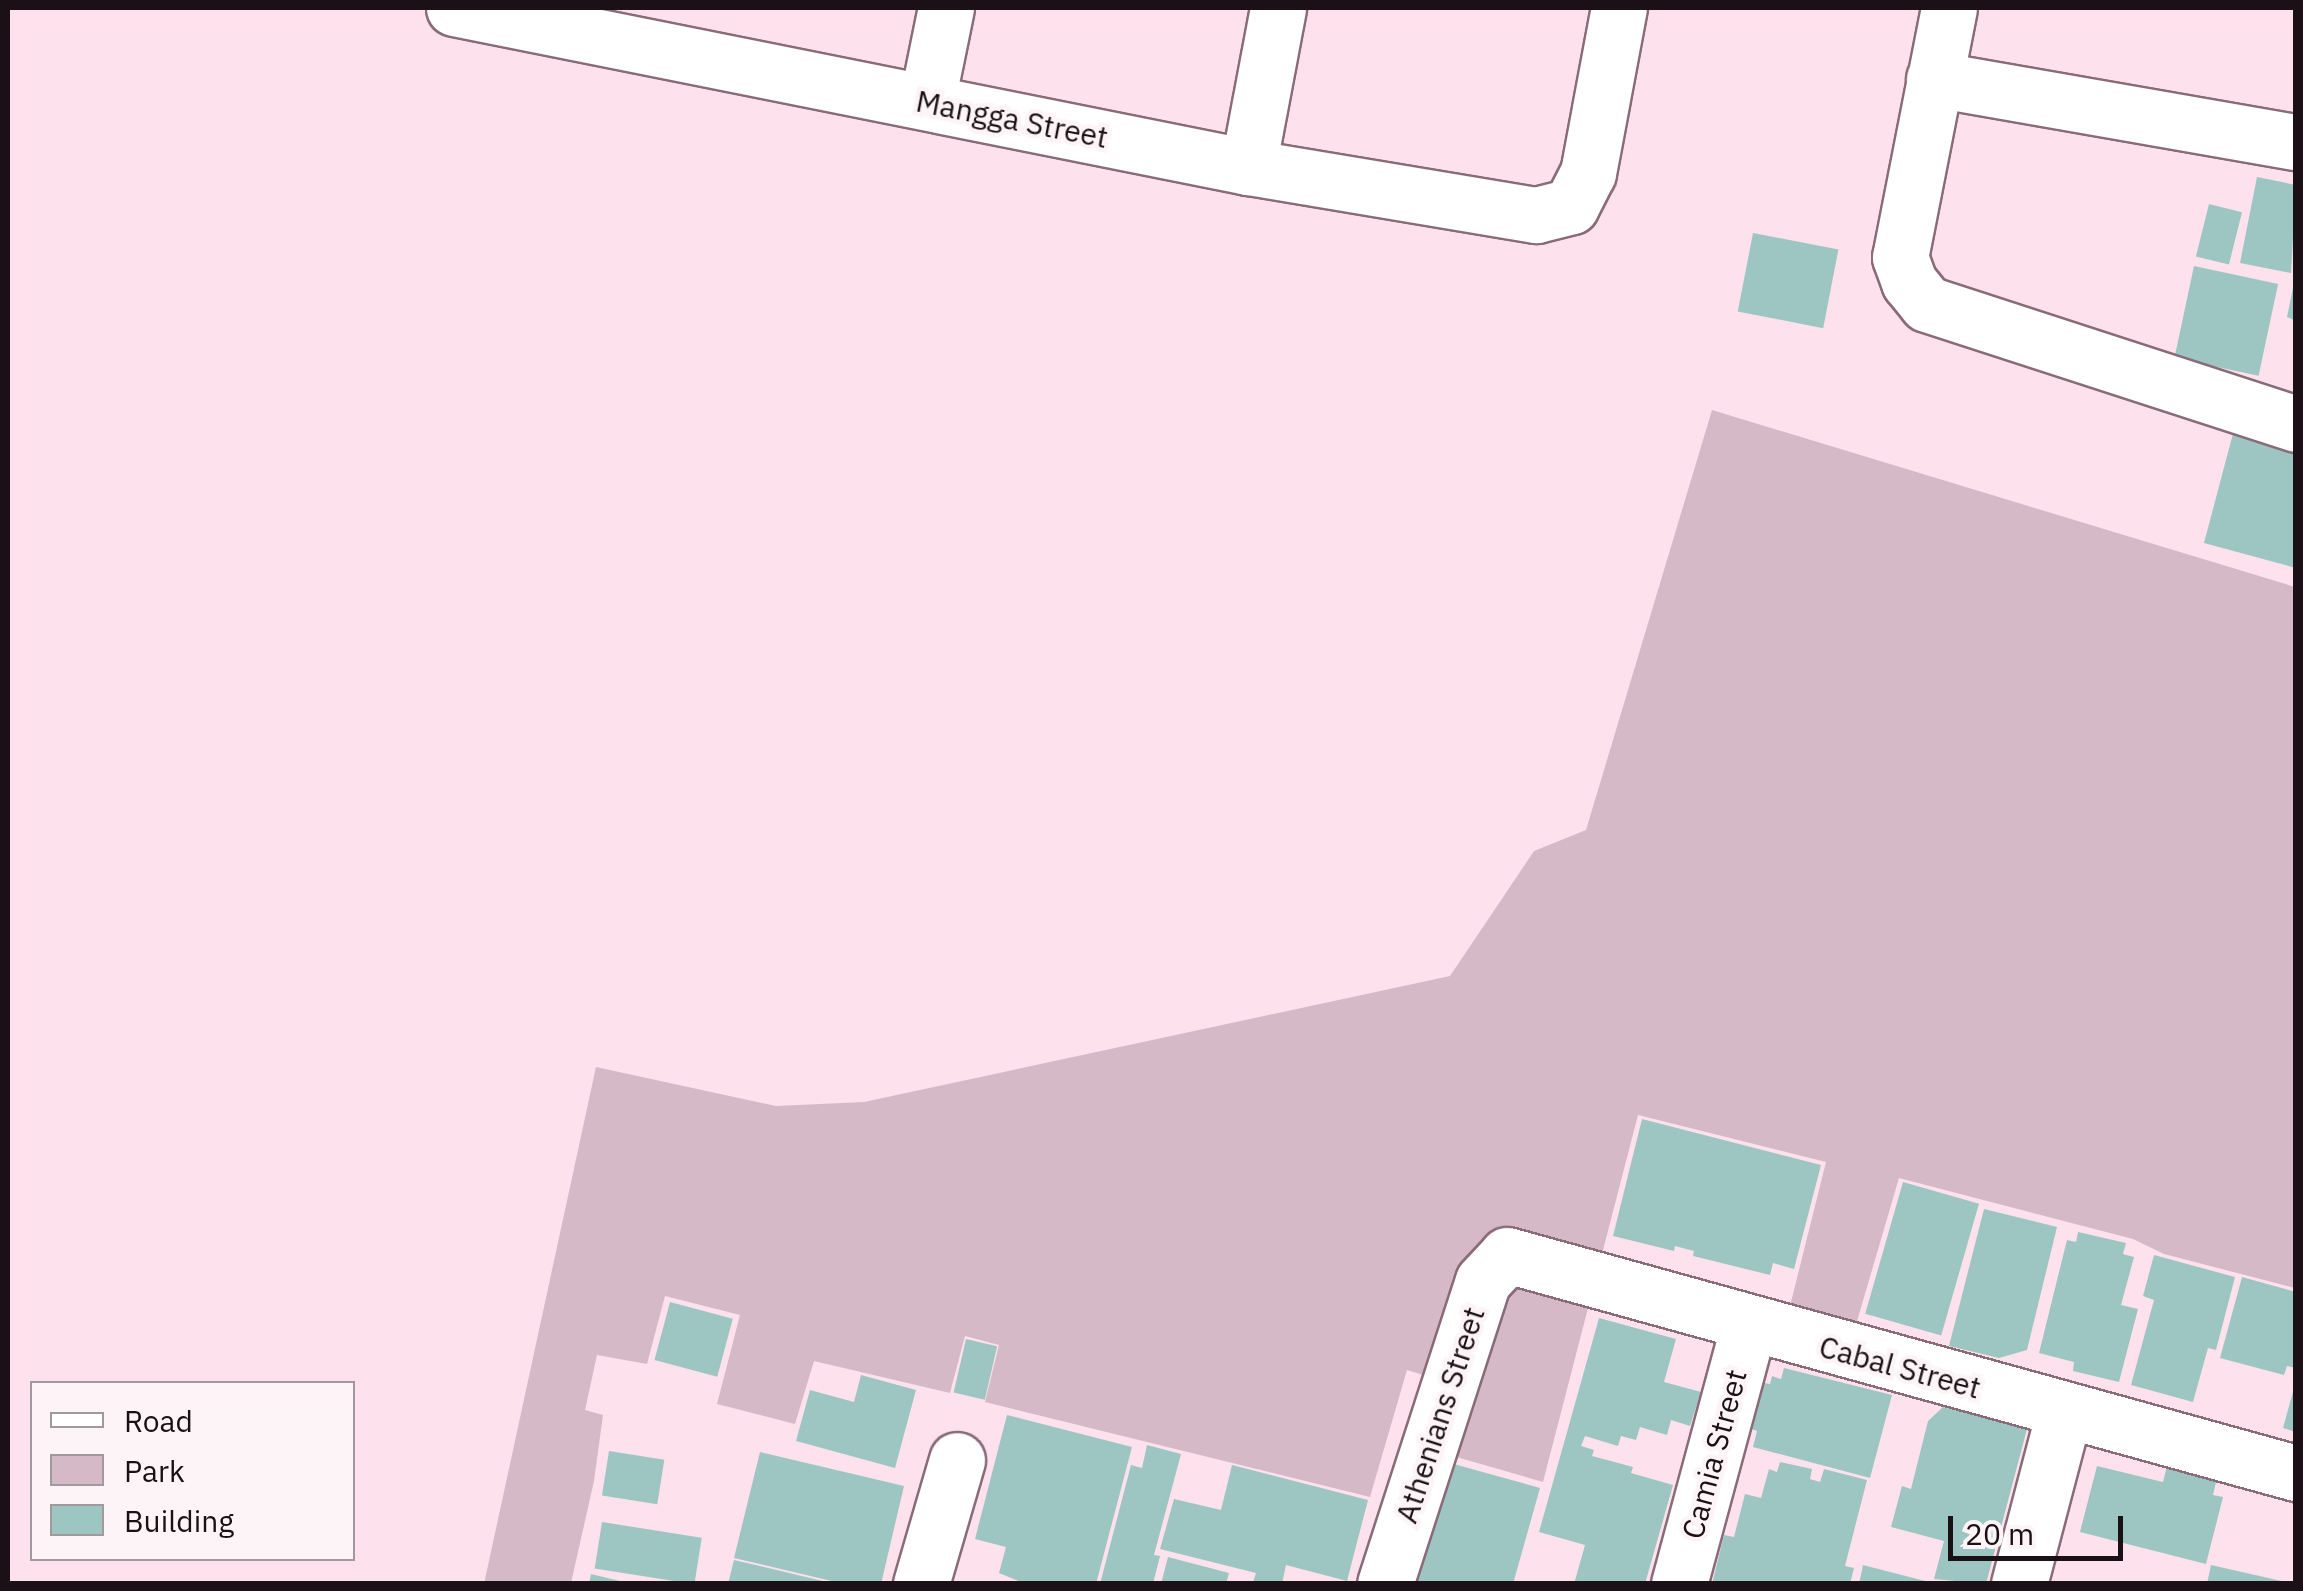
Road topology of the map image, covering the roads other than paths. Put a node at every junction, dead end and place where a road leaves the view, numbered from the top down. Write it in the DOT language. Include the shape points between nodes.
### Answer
graph roads {
  1 [pos="454,8"];
  2 [pos="946,8"];
  3 [pos="1278,8"];
  4 [pos="1619,8"];
  5 [pos="1950,8"];
  6 [pos="620,23"];
  7 [pos="1934,79"];
  8 [pos="928,102"];
  9 [pos="2296,142"];
  10 [pos="1248,167"];
  11 [pos="2296,424"];
  12 [pos="1507,1256"];
  13 [pos="1748,1326"];
  14 [pos="2064,1412"];
  15 [pos="957,1460"];
  16 [pos="2296,1473"];
  17 [pos="921,1584"];
  18 [pos="1386,1584"];
  19 [pos="1679,1584"];
  20 [pos="2019,1584"];
  1 -- 6 [label="street, Mangga Street"];
  2 -- 8 [label="street"];
  3 -- 10 [label="street"];
  4 -- 10 [label="street, Mangga Street" via="1588,172 1571,206 1536,215"];
  5 -- 7 [label="street"];
  6 -- 8 [label="street, Mangga Street"];
  7 -- 9 [label="street"];
  7 -- 11 [label="street" via="1900,257 1927,304"];
  8 -- 10 [label="street, Mangga Street"];
  12 -- 13 [label="street, Cabal Street"];
  12 -- 18 [label="street, Athenians Street" via="1483,1280"];
  13 -- 14 [label="street, Cabal Street"];
  13 -- 19 [label="street, Camia Street"];
  14 -- 16 [label="street, Cabal Street"];
  14 -- 20 [label="street"];
  15 -- 17 [label="street"];
}
